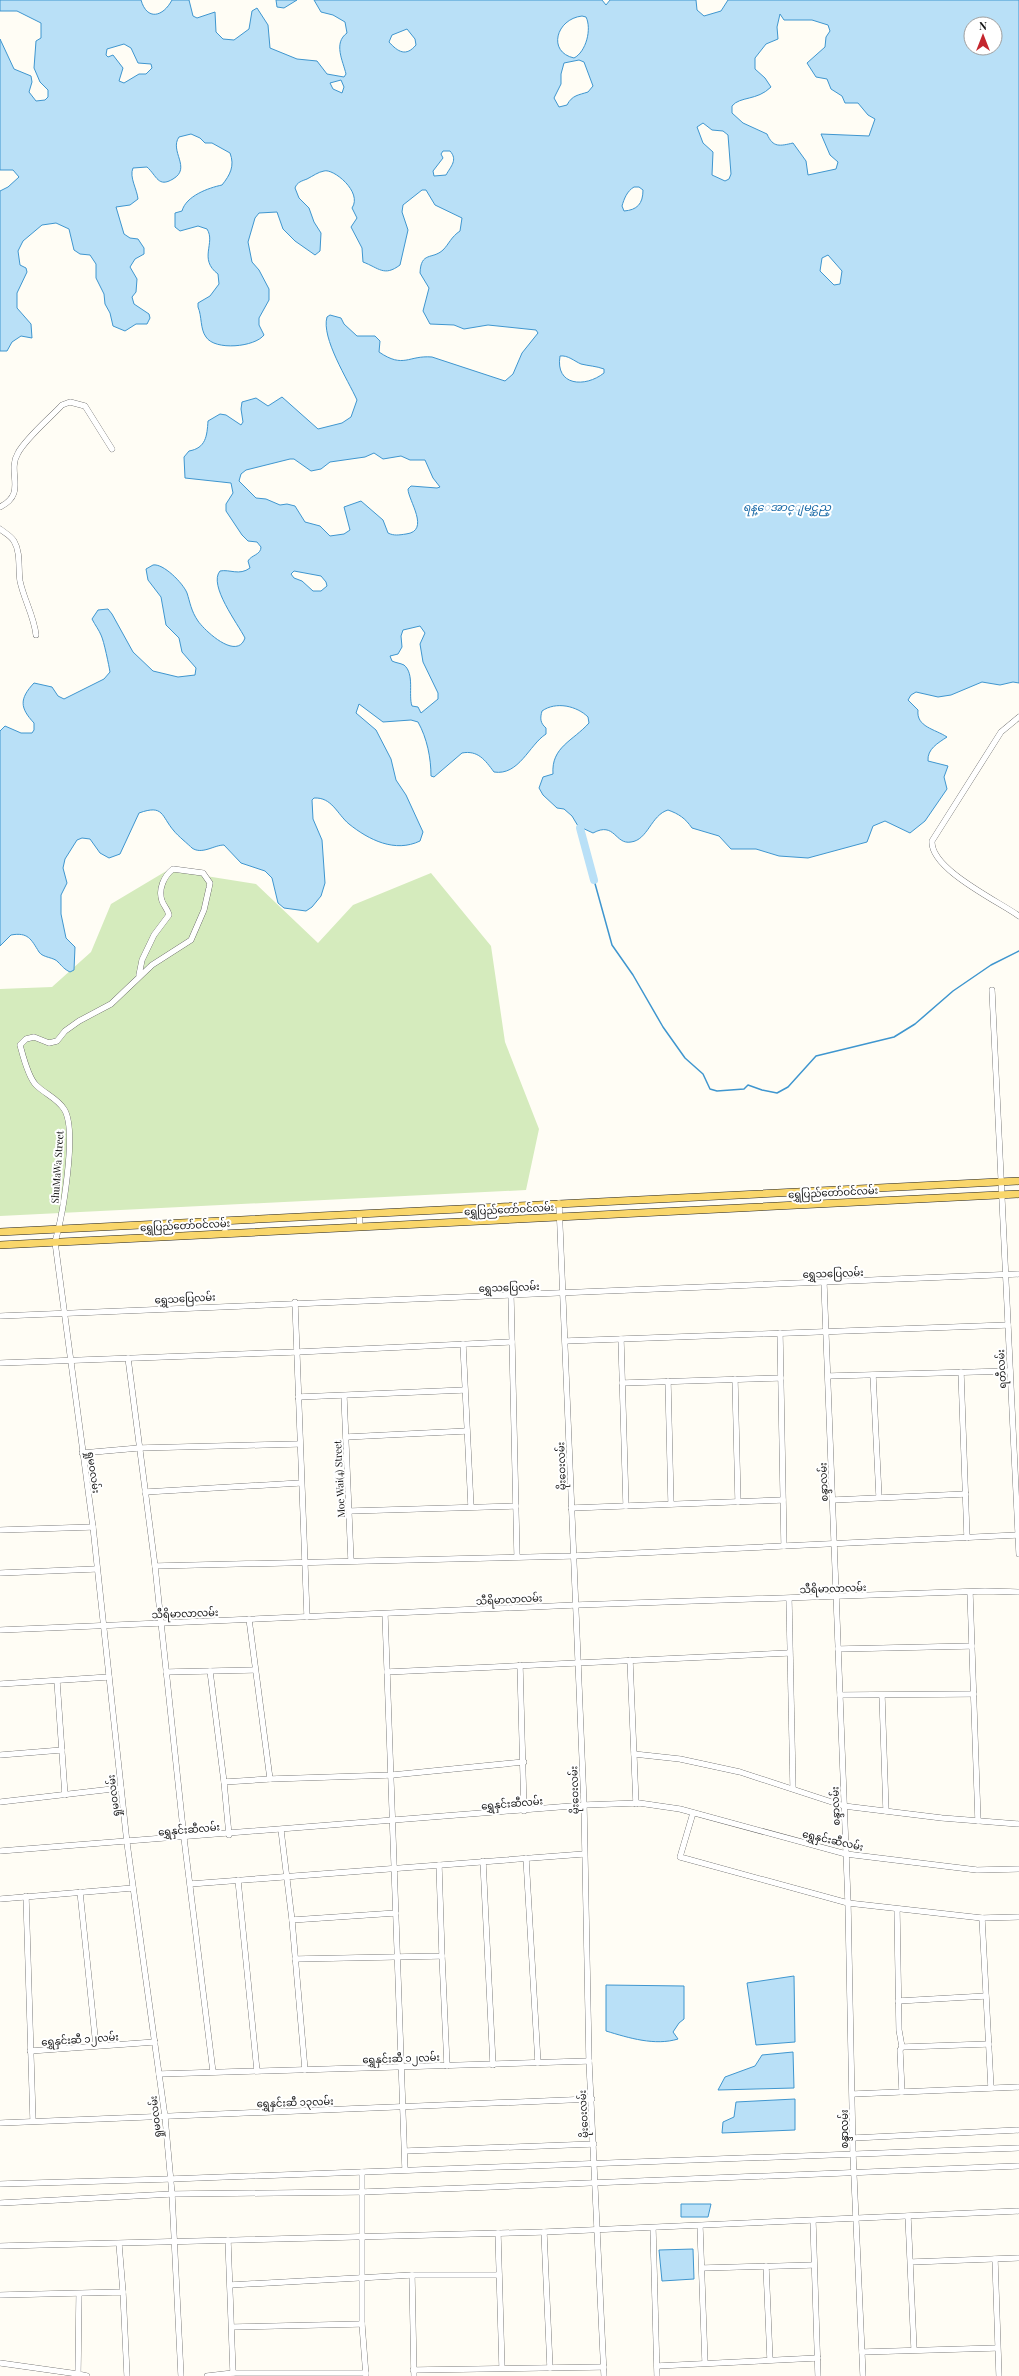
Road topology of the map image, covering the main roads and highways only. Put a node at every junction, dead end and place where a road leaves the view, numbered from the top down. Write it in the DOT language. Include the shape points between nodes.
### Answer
graph roads {
  1 [pos="1019,1181"];
  2 [pos="1019,1194"];
  3 [pos="0,1232"];
  4 [pos="0,1245"];
  1 -- 3 [label="main road, ရွှေပြည်တော်ဝင်လမ်း"];
  2 -- 4 [label="main road, ရွှေပြည်တော်ဝင်လမ်း"];
}
